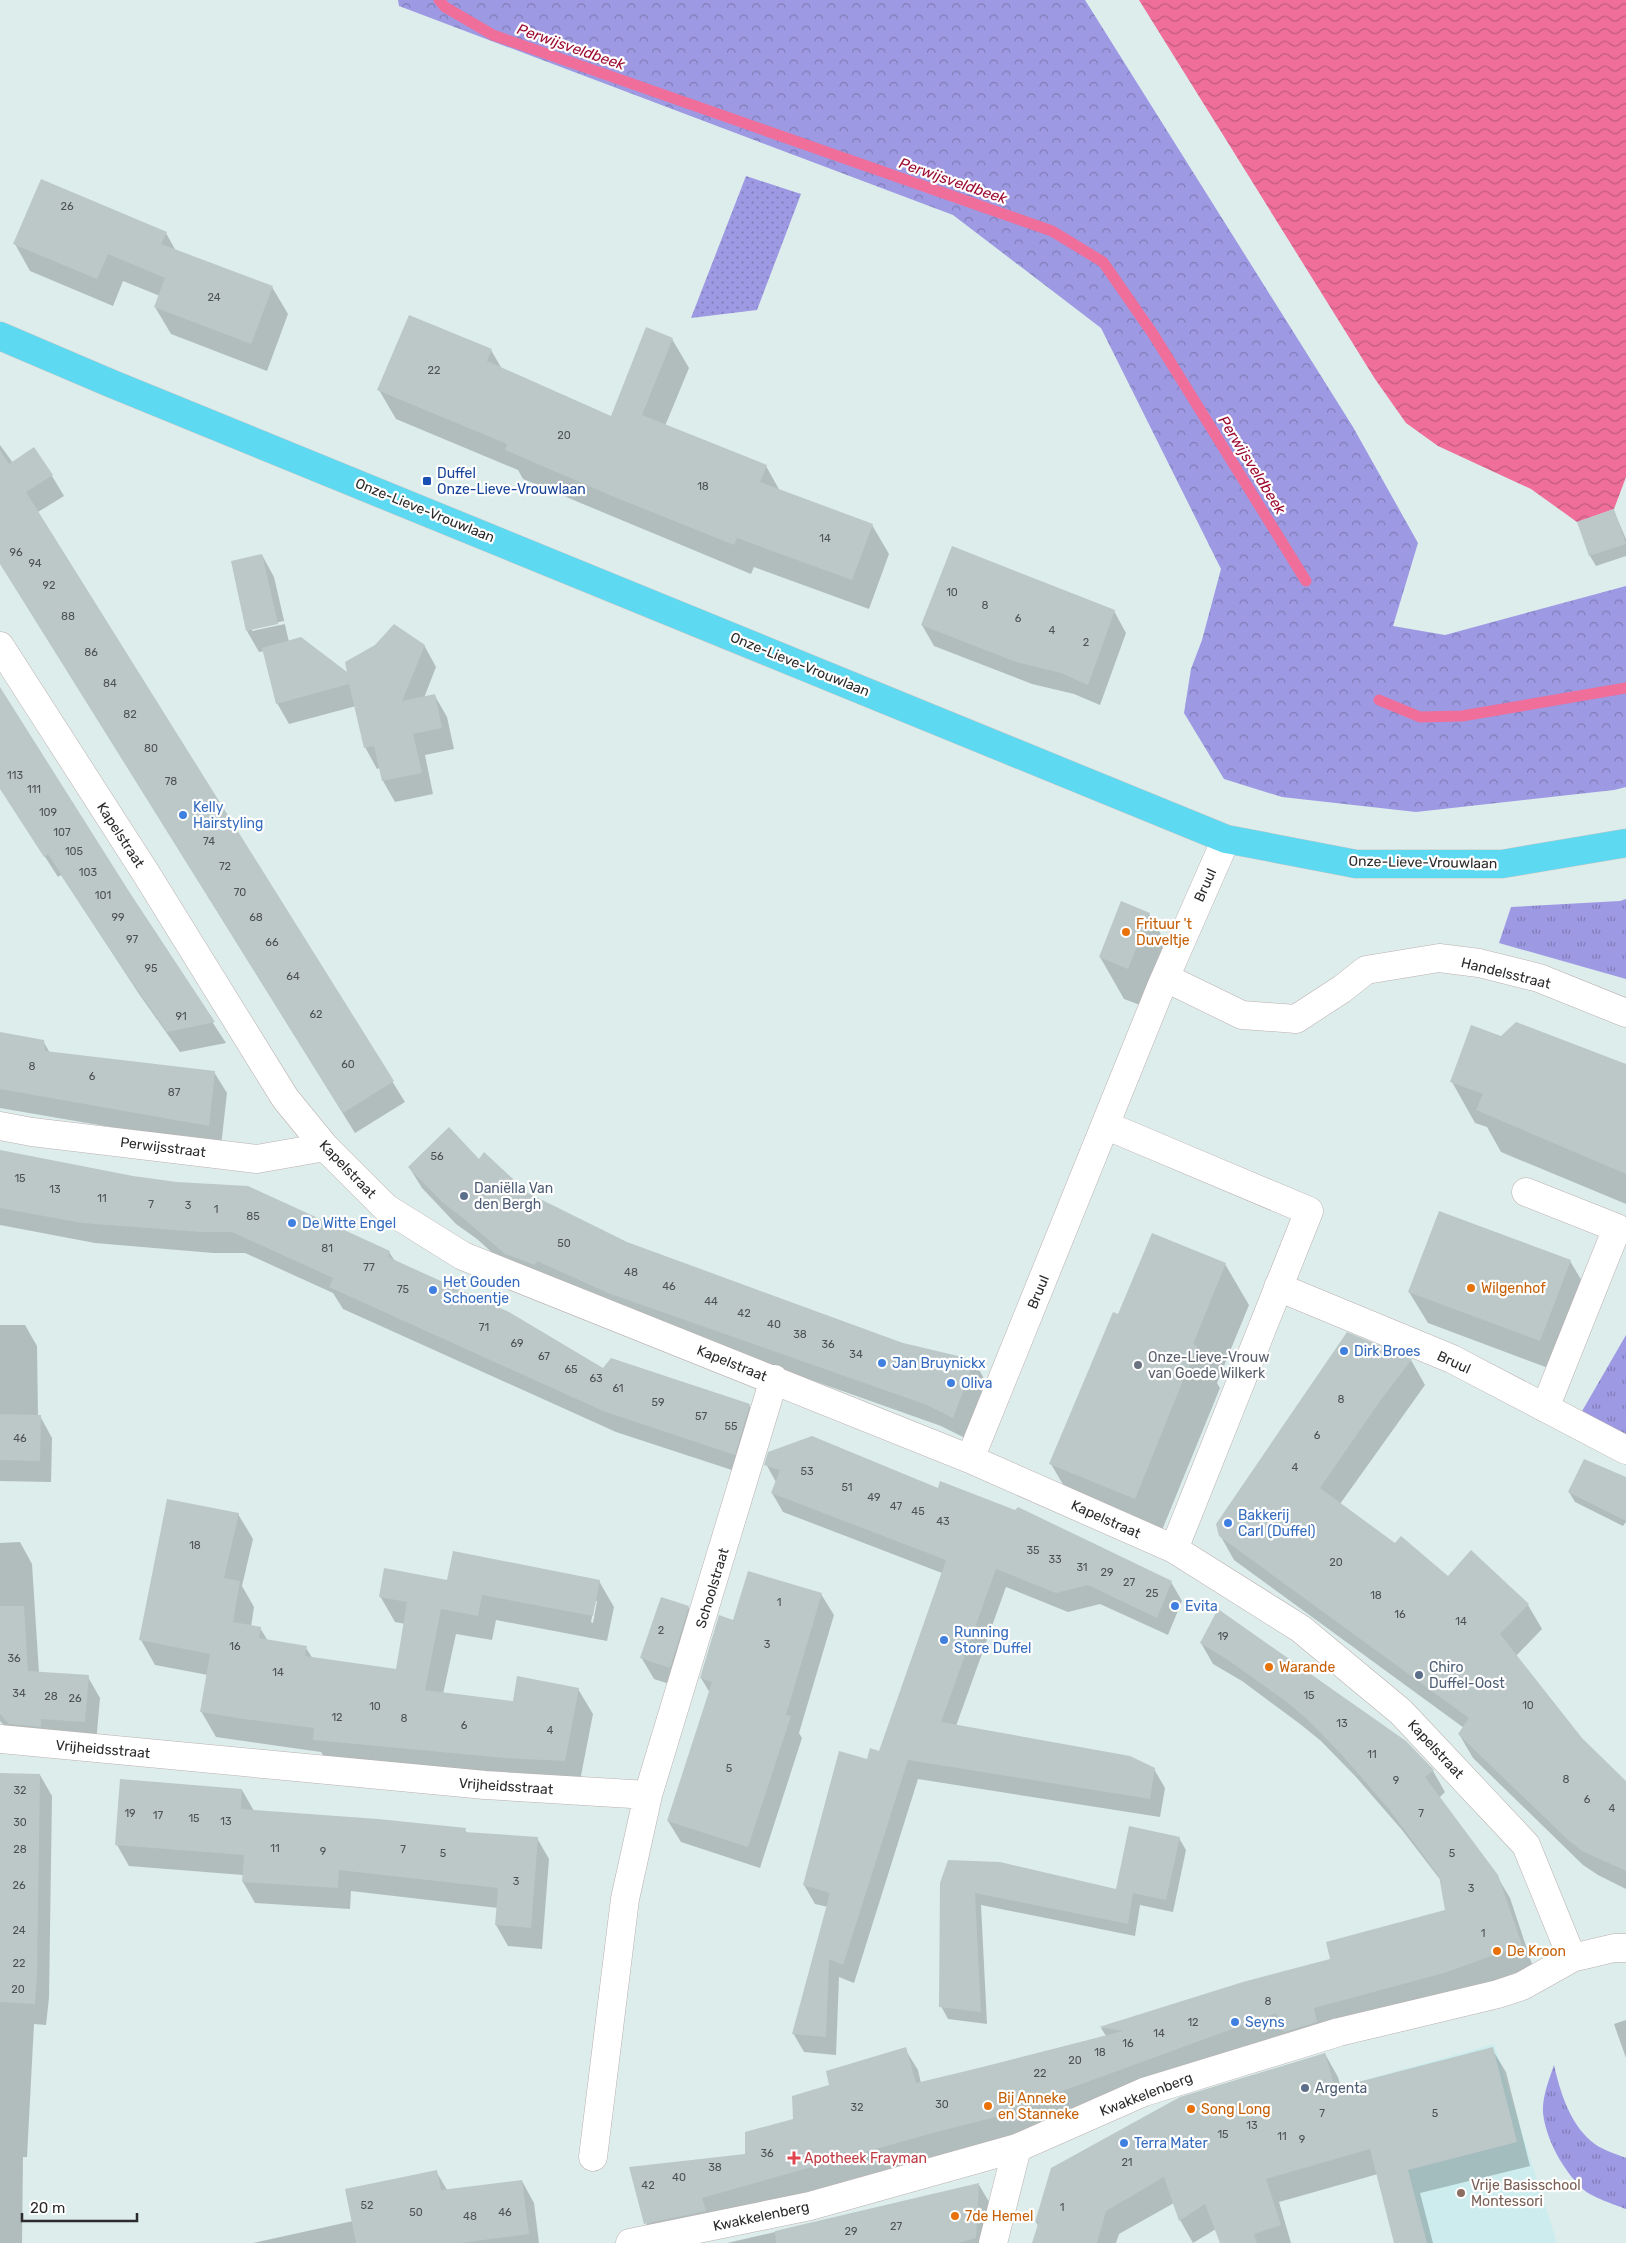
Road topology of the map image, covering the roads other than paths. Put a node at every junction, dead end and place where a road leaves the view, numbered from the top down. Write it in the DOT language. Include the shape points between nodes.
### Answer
graph roads {
  1 [pos="0,336"];
  2 [pos="0,646"];
  3 [pos="1226,839"];
  4 [pos="1626,843"];
  5 [pos="1166,978"];
  6 [pos="1626,1013"];
  7 [pos="1105,1125"];
  8 [pos="0,1126"];
  9 [pos="325,1148"];
  10 [pos="1526,1192"];
  11 [pos="1278,1287"];
  12 [pos="774,1380"];
  13 [pos="1544,1408"];
  14 [pos="1626,1450"];
  15 [pos="970,1458"];
  16 [pos="1174,1549"];
  17 [pos="0,1739"];
  18 [pos="648,1795"];
  19 [pos="1626,1948"];
  20 [pos="1572,1958"];
  21 [pos="1017,2148"];
  22 [pos="593,2157"];
  23 [pos="630,2243"];
  24 [pos="993,2243"];
  1 -- 3 [label="main road, Onze-Lieve-Vrouwlaan"];
  2 -- 9 [label="street, Kapelstraat" via="285,1098"];
  3 -- 4 [label="main road, Onze-Lieve-Vrouwlaan" via="1366,864 1502,864"];
  3 -- 5 [label="street, Bruul"];
  5 -- 6 [label="street, Handelsstraat" via="1242,1015 1296,1019 1366,970 1439,958 1479,963 1539,978"];
  5 -- 7 [label="street, Bruul"];
  7 -- 11 [label="street" via="1309,1211"];
  7 -- 15 [label="street, Bruul"];
  8 -- 9 [label="street, Perwijsstraat" via="257,1159"];
  9 -- 12 [label="street, Kapelstraat" via="386,1208 463,1256"];
  10 -- 13 [label="street" via="1617,1228"];
  11 -- 13 [label="street, Bruul" via="1452,1359"];
  11 -- 16 [label="street"];
  12 -- 15 [label="street, Kapelstraat"];
  12 -- 18 [label="street, Schoolstraat"];
  13 -- 14 [label="street, Bruul"];
  15 -- 16 [label="street, Kapelstraat"];
  16 -- 20 [label="street, Kapelstraat" via="1301,1629 1401,1712 1526,1845"];
  17 -- 18 [label="street, Vrijheidsstraat" via="485,1785"];
  18 -- 22 [label="street" via="625,1899"];
  19 -- 20 [label="street"];
  20 -- 21 [label="street, Kwakkelenberg" via="1522,1986 1498,1994 1338,2032 1144,2092"];
  21 -- 23 [label="street, Kwakkelenberg" via="810,2206"];
  21 -- 24 [label="street"];
}
